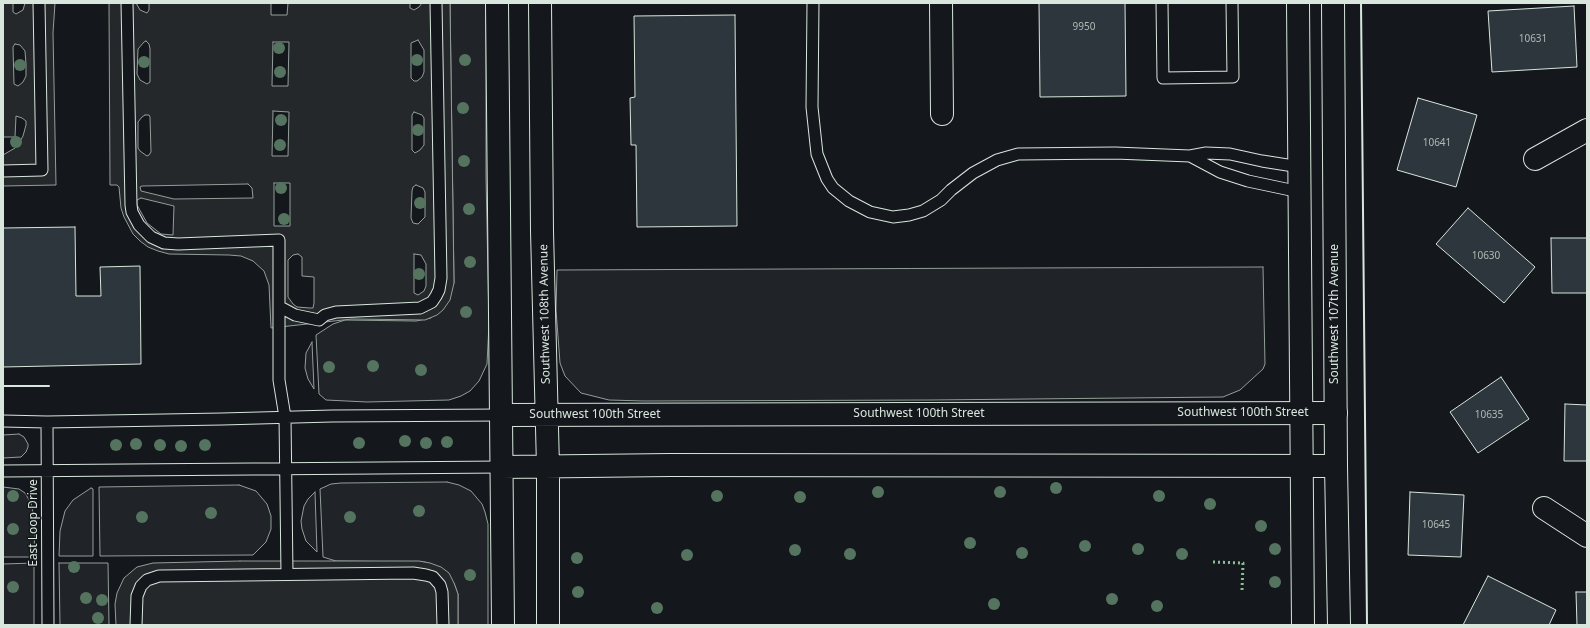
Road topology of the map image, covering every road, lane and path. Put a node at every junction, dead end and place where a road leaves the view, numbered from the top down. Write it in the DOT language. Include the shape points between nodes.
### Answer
graph roads {
  1 [pos="39,3"];
  2 [pos="127,3"];
  3 [pos="436,3"];
  4 [pos="497,3"];
  5 [pos="540,3"];
  6 [pos="813,3"];
  7 [pos="941,3"];
  8 [pos="1162,3"];
  9 [pos="1232,3"];
  10 [pos="1298,3"];
  11 [pos="1333,3"];
  12 [pos="942,114"];
  13 [pos="1587,130"];
  14 [pos="1190,156"];
  15 [pos="1535,159"];
  16 [pos="1300,167"];
  17 [pos="3,170"];
  18 [pos="1300,192"];
  19 [pos="280,307"];
  20 [pos="1302,413"];
  21 [pos="1336,413"];
  22 [pos="502,415"];
  23 [pos="547,416"];
  24 [pos="285,417"];
  25 [pos="3,421"];
  26 [pos="48,422"];
  27 [pos="1303,466"];
  28 [pos="1336,466"];
  29 [pos="502,467"];
  30 [pos="286,468"];
  31 [pos="548,468"];
  32 [pos="47,470"];
  33 [pos="3,471"];
  34 [pos="1544,508"];
  35 [pos="1587,536"];
  36 [pos="286,574"];
  37 [pos="48,625"];
  38 [pos="136,625"];
  39 [pos="443,625"];
  40 [pos="503,625"];
  41 [pos="548,625"];
  42 [pos="1303,625"];
  43 [pos="1339,625"];
  1 -- 17 [label="lane" via="42,170"];
  2 -- 19 [label="lane" via="131,195 135,218 144,232 164,243 279,240"];
  3 -- 19 [label="lane" via="440,278 436,296 432,302 420,308 336,312 319,320 295,315"];
  4 -- 22 [label="street"];
  5 -- 23 [label="street, Southwest 108th Avenue"];
  6 -- 14 [label="lane" via="812,107 817,154 833,188 853,204 870,212 893,217 924,211 973,173 997,160 1018,154 1115,153"];
  7 -- 12 [label="street"];
  8 -- 9 [label="lane" via="1163,78 1233,77"];
  10 -- 16 [label="street"];
  11 -- 21 [label="street, Southwest 107th Avenue"];
  13 -- 15 [label="street"];
  14 -- 16 [label="lane" via="1230,154"];
  14 -- 18 [label="lane" via="1220,172"];
  16 -- 18 [label="street"];
  18 -- 20 [label="street"];
  19 -- 24 [label="lane" via="279,380"];
  20 -- 21 [label="street, Southwest 100th Street"];
  20 -- 23 [label="street, Southwest 100th Street"];
  20 -- 27 [label="street"];
  21 -- 28 [label="street, Southwest 107th Avenue"];
  22 -- 23 [label="street, Southwest 100th Street"];
  22 -- 24 [label="lane"];
  22 -- 29 [label="street"];
  23 -- 31 [label="street, Southwest 108th Avenue"];
  24 -- 26 [label="lane"];
  24 -- 30 [label="lane"];
  25 -- 26 [label="lane"];
  26 -- 32 [label="lane, East Loop Drive"];
  27 -- 28 [label="street"];
  27 -- 31 [label="street" via="670,465"];
  27 -- 42 [label="street"];
  28 -- 43 [label="street, Southwest 107th Avenue"];
  29 -- 30 [label="lane"];
  29 -- 31 [label="street"];
  29 -- 40 [label="street"];
  30 -- 32 [label="lane"];
  30 -- 36 [label="lane"];
  31 -- 41 [label="street, Southwest 108th Avenue"];
  32 -- 33 [label="lane"];
  32 -- 37 [label="lane, East Loop Drive"];
  34 -- 35 [label="street"];
  36 -- 38 [label="lane" via="149,578 142,584 137,596"];
  36 -- 39 [label="lane" via="426,575 437,581 442,588"];
}
